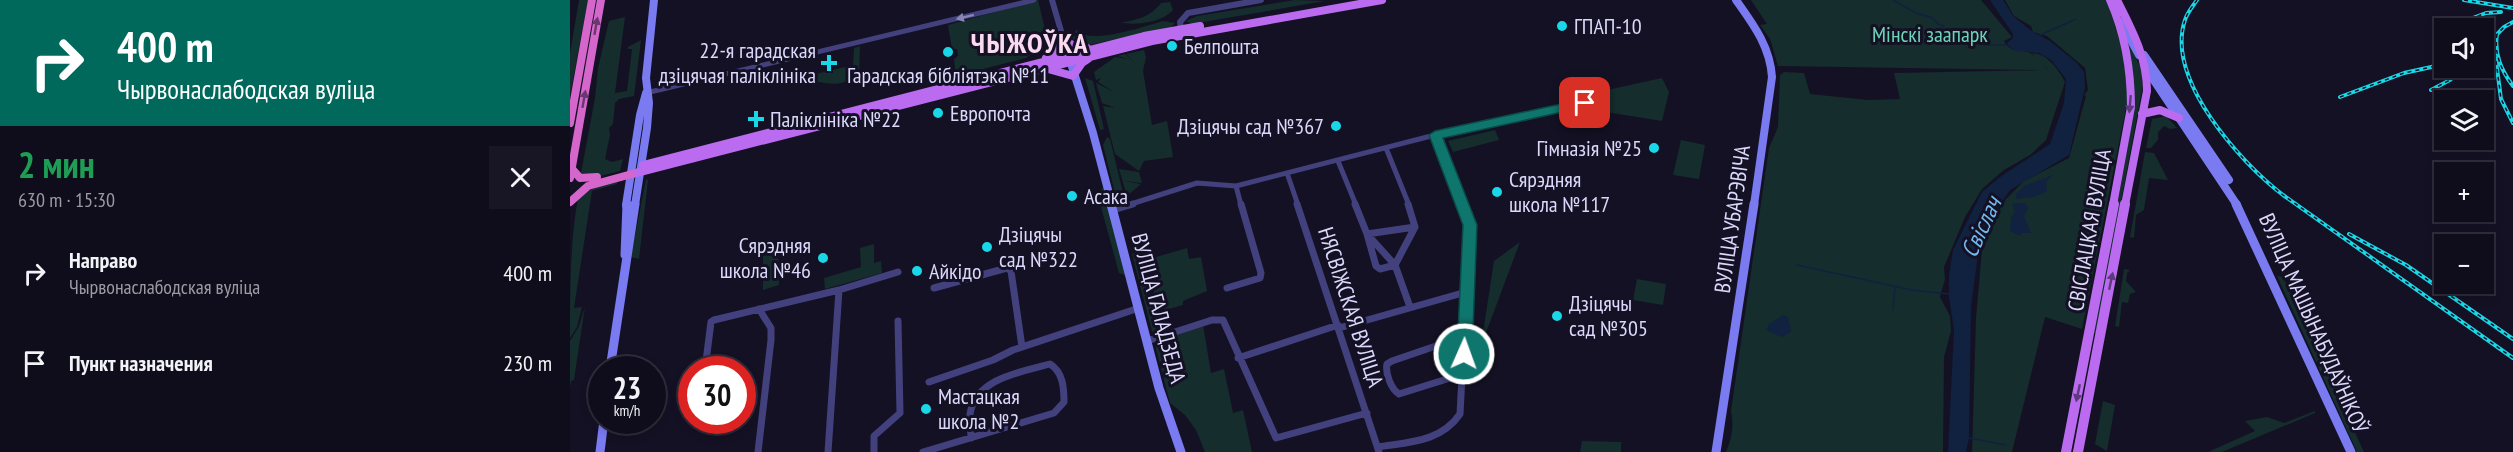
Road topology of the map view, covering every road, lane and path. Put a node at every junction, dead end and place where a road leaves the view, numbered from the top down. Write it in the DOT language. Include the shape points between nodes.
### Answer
graph roads {
  1 [pos="654,0"];
  2 [pos="1034,0"];
  3 [pos="1052,0"];
  4 [pos="1261,0"];
  5 [pos="1346,0"];
  6 [pos="1382,0"];
  7 [pos="1736,0"];
  8 [pos="2110,0"];
  9 [pos="2117,0"];
  10 [pos="599,1"];
  11 [pos="2116,14"];
  12 [pos="1181,32"];
  13 [pos="1064,39"];
  14 [pos="1095,51"];
  15 [pos="2144,55"];
  16 [pos="1069,58"];
  17 [pos="1040,65"];
  18 [pos="2148,73"];
  19 [pos="1073,76"];
  20 [pos="646,93"];
  21 [pos="1589,102"];
  22 [pos="2142,114"];
  23 [pos="2179,118"];
  24 [pos="570,123"];
  25 [pos="1435,135"];
  26 [pos="1386,148"];
  27 [pos="1338,161"];
  28 [pos="636,170"];
  29 [pos="571,174"];
  30 [pos="1287,174"];
  31 [pos="1236,186"];
  32 [pos="570,202"];
  33 [pos="1113,210"];
  34 [pos="2241,211"];
  35 [pos="1415,227"];
  36 [pos="1367,234"];
  37 [pos="1395,265"];
  38 [pos="898,272"];
  39 [pos="934,288"];
  40 [pos="1227,288"];
  41 [pos="839,290"];
  42 [pos="1466,292"];
  43 [pos="1139,308"];
  44 [pos="1410,308"];
  45 [pos="759,309"];
  46 [pos="898,321"];
  47 [pos="1338,327"];
  48 [pos="1465,336"];
  49 [pos="1147,341"];
  50 [pos="1022,347"];
  51 [pos="612,356"];
  52 [pos="707,356"];
  53 [pos="1238,358"];
  54 [pos="1463,374"];
  55 [pos="929,382"];
  56 [pos="1367,413"];
  57 [pos="602,434"];
  58 [pos="971,438"];
  59 [pos="1378,450"];
  60 [pos="600,452"];
  61 [pos="758,452"];
  62 [pos="828,452"];
  63 [pos="874,452"];
  64 [pos="923,452"];
  65 [pos="1181,452"];
  66 [pos="1716,452"];
  67 [pos="2066,452"];
  68 [pos="2078,452"];
  69 [pos="2351,452"];
  1 -- 20 [label="main road"];
  2 -- 20 [label="street, one-way"];
  3 -- 13 [label="street, ВУЛІЦА ГАЛАДЗЕДА"];
  4 -- 12 [label="street" via="1188,13 1180,22"];
  5 -- 12 [label="main road"];
  6 -- 12 [label="main road"];
  7 -- 66 [label="main road, ВУЛІЦА УБАРЭВІЧА" via="1764,41 1772,77"];
  8 -- 11 [label="main road, ВУЛІЦА МАШЫНАБУДАЎНІКОЎ"];
  9 -- 15 [label="main road, ВУЛІЦА МАШЫНАБУДАЎНІКОЎ"];
  10 -- 24 [label="highway"];
  29 -- 10 [label="highway, one-way"];
  11 -- 18 [label="main road, ВУЛІЦА МАШЫНАБУДАЎНІКОЎ"];
  11 -- 67 [label="main road, СВІСЛАЦКАЯ ВУЛІЦА, one-way" via="2132,84 2131,107"];
  12 -- 14 [label="main road"];
  13 -- 14 [label="main road" via="1077,48"];
  13 -- 16 [label="street, ВУЛІЦА ГАЛАДЗЕДА"];
  13 -- 17 [label="main road"];
  14 -- 16 [label="main road"];
  14 -- 19 [label="main road"];
  15 -- 18 [label="main road, СВІСЛАЦКАЯ ВУЛІЦА"];
  15 -- 34 [label="main road, ВУЛІЦА МАШЫНАБУДАЎНІКОЎ" via="2222,169"];
  16 -- 17 [label="main road"];
  16 -- 19 [label="main road, ВУЛІЦА ГАЛАДЗЕДА"];
  17 -- 19 [label="main road"];
  17 -- 28 [label="main road"];
  18 -- 22 [label="main road, СВІСЛАЦКАЯ ВУЛІЦА"];
  18 -- 23 [label="main road, ВУЛІЦА МАШЫНАБУДАЎНІКОЎ"];
  19 -- 33 [label="main road, ВУЛІЦА ГАЛАДЗЕДА"];
  20 -- 28 [label="main road" via="649,106"];
  21 -- 25 [label="street"];
  22 -- 23 [label="main road" via="2160,110"];
  68 -- 22 [label="main road, СВІСЛАЦКАЯ ВУЛІЦА, one-way"];
  23 -- 34 [label="main road, ВУЛІЦА МАШЫНАБУДАЎНІКОЎ"];
  25 -- 26 [label="street"];
  25 -- 42 [label="street" via="1469,221"];
  26 -- 27 [label="street"];
  26 -- 35 [label="street"];
  27 -- 30 [label="street"];
  27 -- 36 [label="street"];
  28 -- 29 [label="highway" via="587,180"];
  28 -- 32 [label="highway" via="588,186"];
  28 -- 51 [label="main road" via="631,240"];
  30 -- 31 [label="street"];
  30 -- 47 [label="street, НЯСВІЖСКАЯ ВУЛІЦА"];
  31 -- 33 [label="street" via="1197,183"];
  31 -- 40 [label="street" via="1260,278"];
  33 -- 43 [label="main road, ВУЛІЦА ГАЛАДЗЕДА"];
  34 -- 69 [label="main road, ВУЛІЦА МАШЫНАБУДАЎНІКОЎ"];
  35 -- 36 [label="street"];
  35 -- 37 [label="street"];
  36 -- 37 [label="street"];
  36 -- 37 [label="street" via="1376,266 1384,269"];
  37 -- 44 [label="street"];
  38 -- 41 [label="street"];
  39 -- 50 [label="street" via="1007,268 1011,271"];
  41 -- 45 [label="street"];
  41 -- 62 [label="street"];
  42 -- 44 [label="street"];
  42 -- 48 [label="street"];
  43 -- 49 [label="main road, ВУЛІЦА ГАЛАДЗЕДА"];
  43 -- 50 [label="street"];
  44 -- 47 [label="street"];
  45 -- 52 [label="street" via="711,322"];
  45 -- 61 [label="street" via="771,328 771,340"];
  46 -- 63 [label="street" via="900,413 874,436"];
  47 -- 53 [label="street"];
  47 -- 56 [label="street, НЯСВІЖСКАЯ ВУЛІЦА"];
  48 -- 54 [label="street"];
  48 -- 54 [label="street" via="1392,361 1386,369 1394,391 1399,393"];
  49 -- 53 [label="street" via="1222,320"];
  49 -- 65 [label="main road, ВУЛІЦА ГАЛАДЗЕДА" via="1168,420"];
  50 -- 55 [label="street"];
  53 -- 56 [label="street" via="1276,438"];
  54 -- 59 [label="street" via="1456,423 1441,435"];
  56 -- 59 [label="street, НЯСВІЖСКАЯ ВУЛІЦА"];
  57 -- 60 [label="main road"];
  58 -- 58 [label="street" via="1060,409 1064,401 1055,365 1007,376 981,391 970,416"];
  58 -- 64 [label="street"];
}
